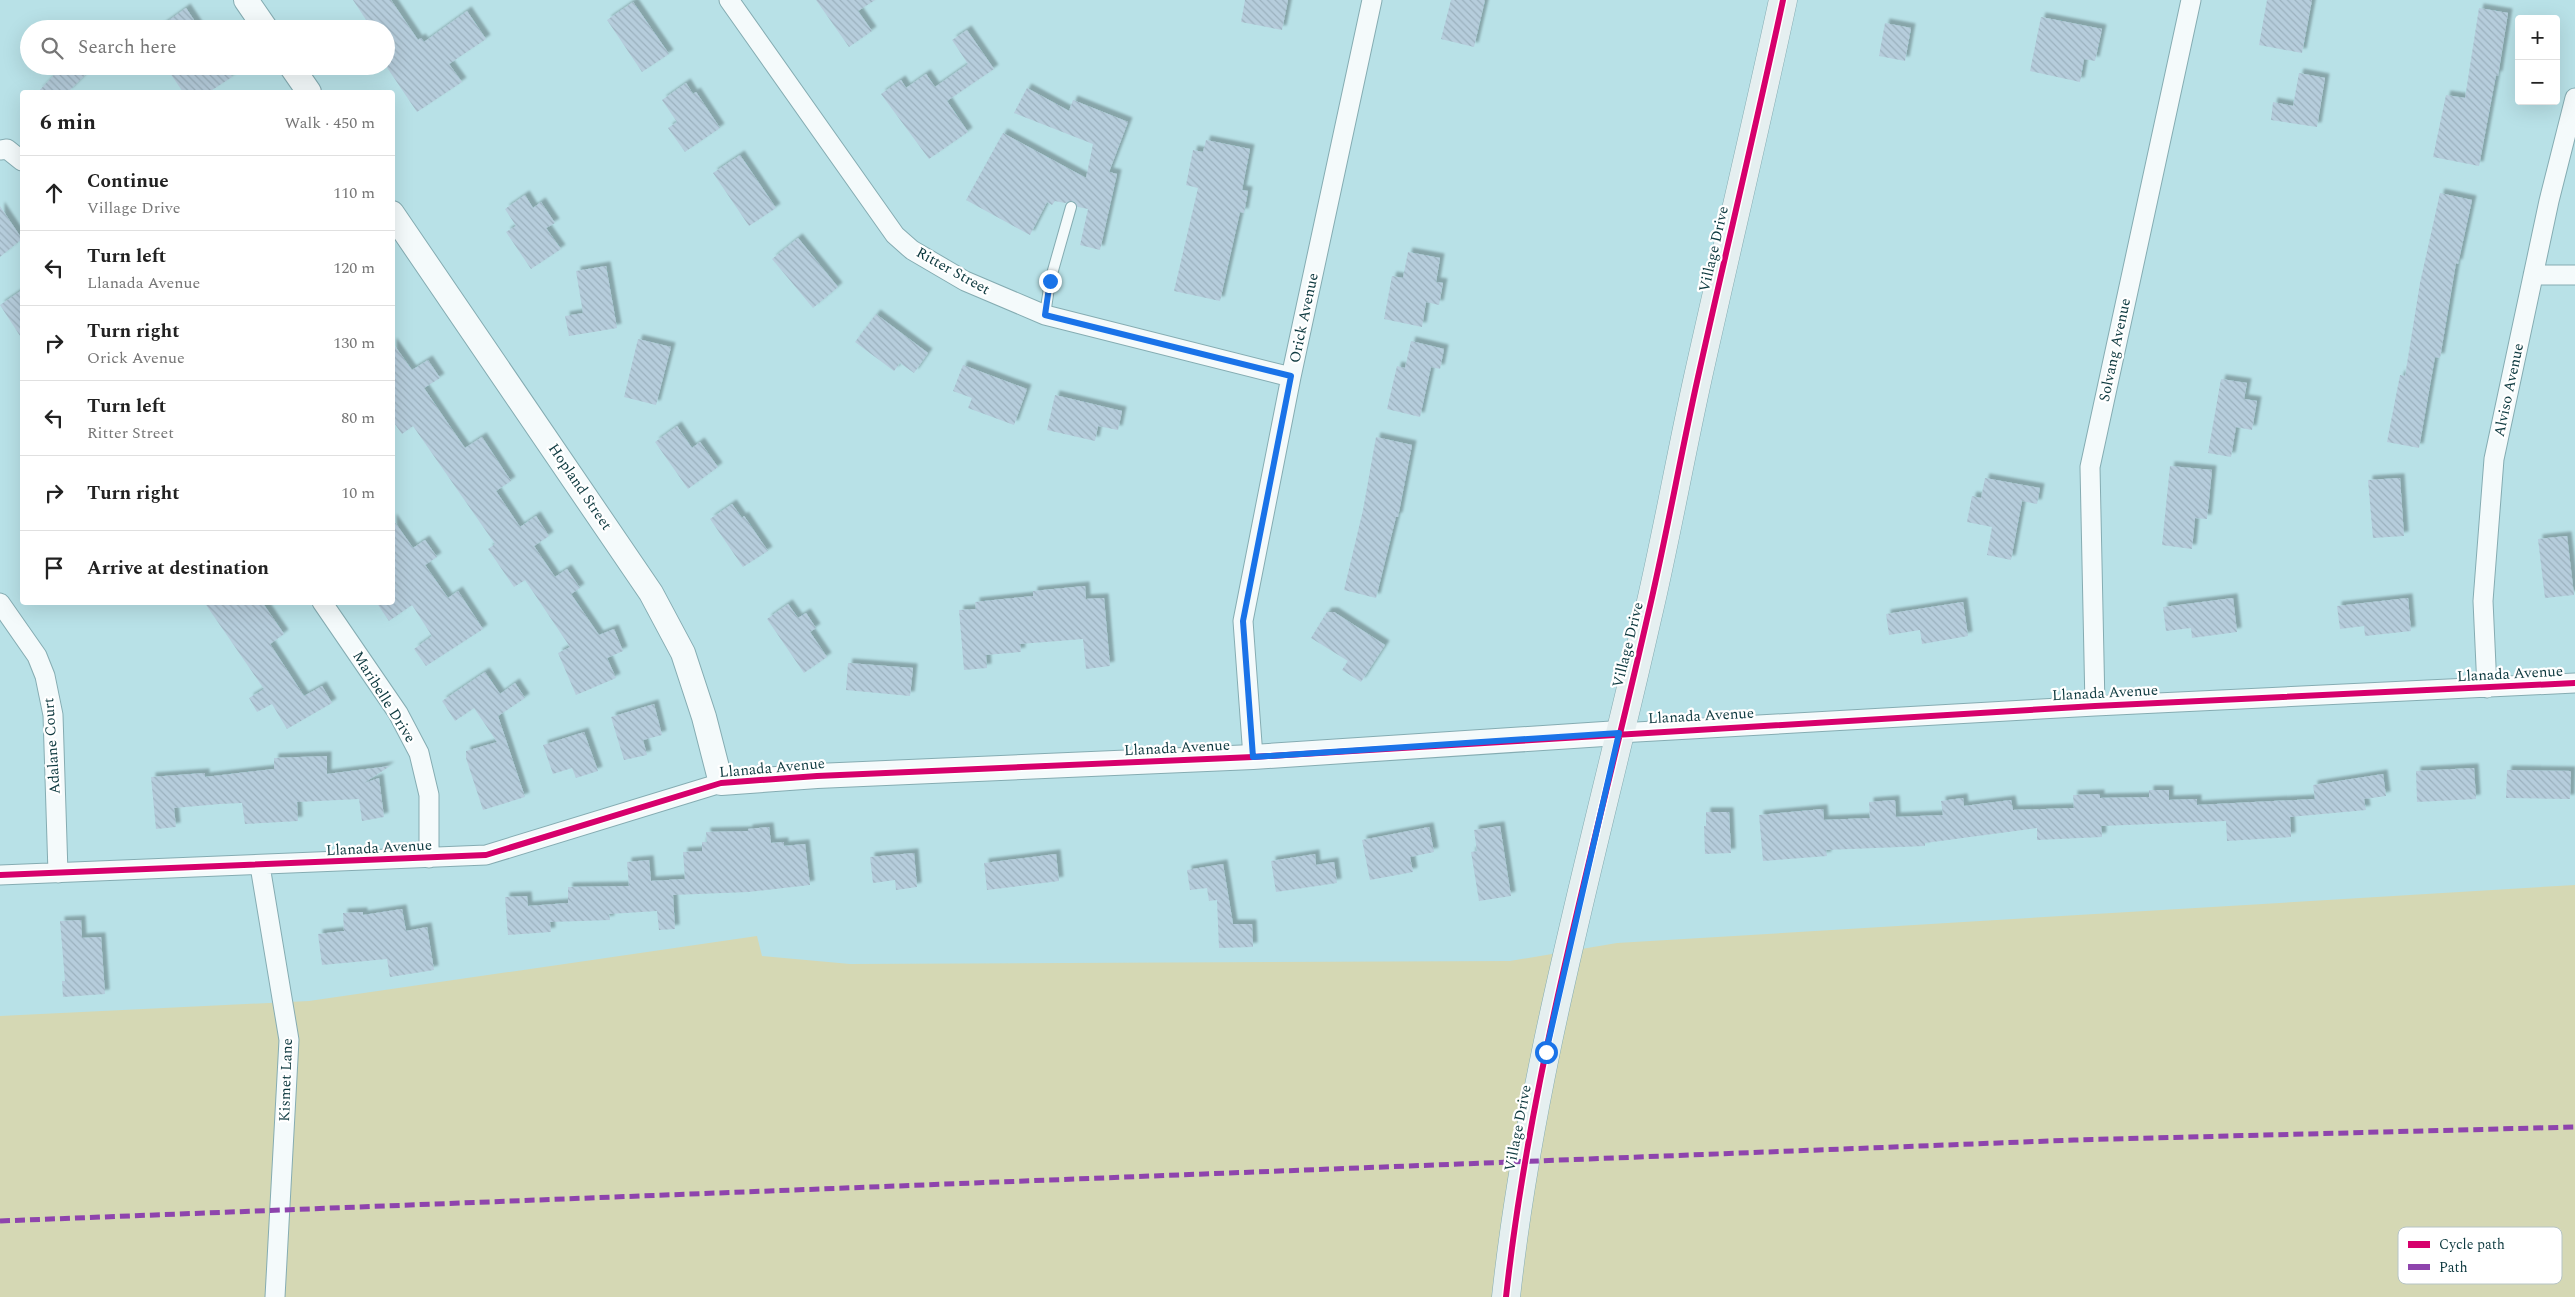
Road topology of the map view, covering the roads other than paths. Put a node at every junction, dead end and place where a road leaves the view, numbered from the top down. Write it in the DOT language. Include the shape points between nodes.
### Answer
graph roads {
  1 [pos="246,0"];
  2 [pos="729,0"];
  3 [pos="1372,0"];
  4 [pos="1783,0"];
  5 [pos="2191,0"];
  6 [pos="260,20"];
  7 [pos="298,75"];
  8 [pos="309,90"];
  9 [pos="2575,98"];
  10 [pos="4,150"];
  11 [pos="20,160"];
  12 [pos="1071,207"];
  13 [pos="395,217"];
  14 [pos="2533,275"];
  15 [pos="2575,275"];
  16 [pos="1045,315"];
  17 [pos="1291,376"];
  18 [pos="0,603"];
  19 [pos="324,605"];
  20 [pos="2575,683"];
  21 [pos="2487,688"];
  22 [pos="2095,706"];
  23 [pos="1619,733"];
  24 [pos="1253,757"];
  25 [pos="721,783"];
  26 [pos="429,858"];
  27 [pos="260,866"];
  28 [pos="58,873"];
  29 [pos="0,875"];
  30 [pos="275,1297"];
  31 [pos="1506,1297"];
  1 -- 6 [label="street"];
  2 -- 16 [label="street, Ritter Street" via="896,235 912,250 965,282"];
  3 -- 17 [label="street, Orick Avenue"];
  4 -- 23 [label="main road, Village Drive"];
  5 -- 22 [label="street, Solvang Avenue" via="2090,468"];
  7 -- 8 [label="street"];
  9 -- 14 [label="street, Alviso Avenue"];
  10 -- 11 [label="street"];
  12 -- 16 [label="lane" via="1050,281"];
  13 -- 25 [label="street, Hopland Street" via="651,593 683,654"];
  14 -- 15 [label="street"];
  14 -- 21 [label="street, Alviso Avenue" via="2494,459 2483,601"];
  16 -- 17 [label="street, Ritter Street"];
  17 -- 24 [label="street, Orick Avenue" via="1243,621"];
  18 -- 28 [label="street, Adalane Court" via="37,656 45,676 53,714"];
  19 -- 26 [label="street, Maribelle Drive" via="398,713 419,753 429,795"];
  20 -- 21 [label="street, Llanada Avenue"];
  21 -- 22 [label="street, Llanada Avenue"];
  22 -- 23 [label="street, Llanada Avenue"];
  23 -- 24 [label="street, Llanada Avenue"];
  23 -- 31 [label="main road, Village Drive" via="1523,1163"];
  24 -- 25 [label="street, Llanada Avenue"];
  25 -- 26 [label="street, Llanada Avenue" via="486,855"];
  26 -- 27 [label="street, Llanada Avenue"];
  27 -- 28 [label="street, Llanada Avenue" via="187,866"];
  27 -- 30 [label="street, Kismet Lane" via="289,1040"];
  28 -- 29 [label="street, Llanada Avenue"];
}
